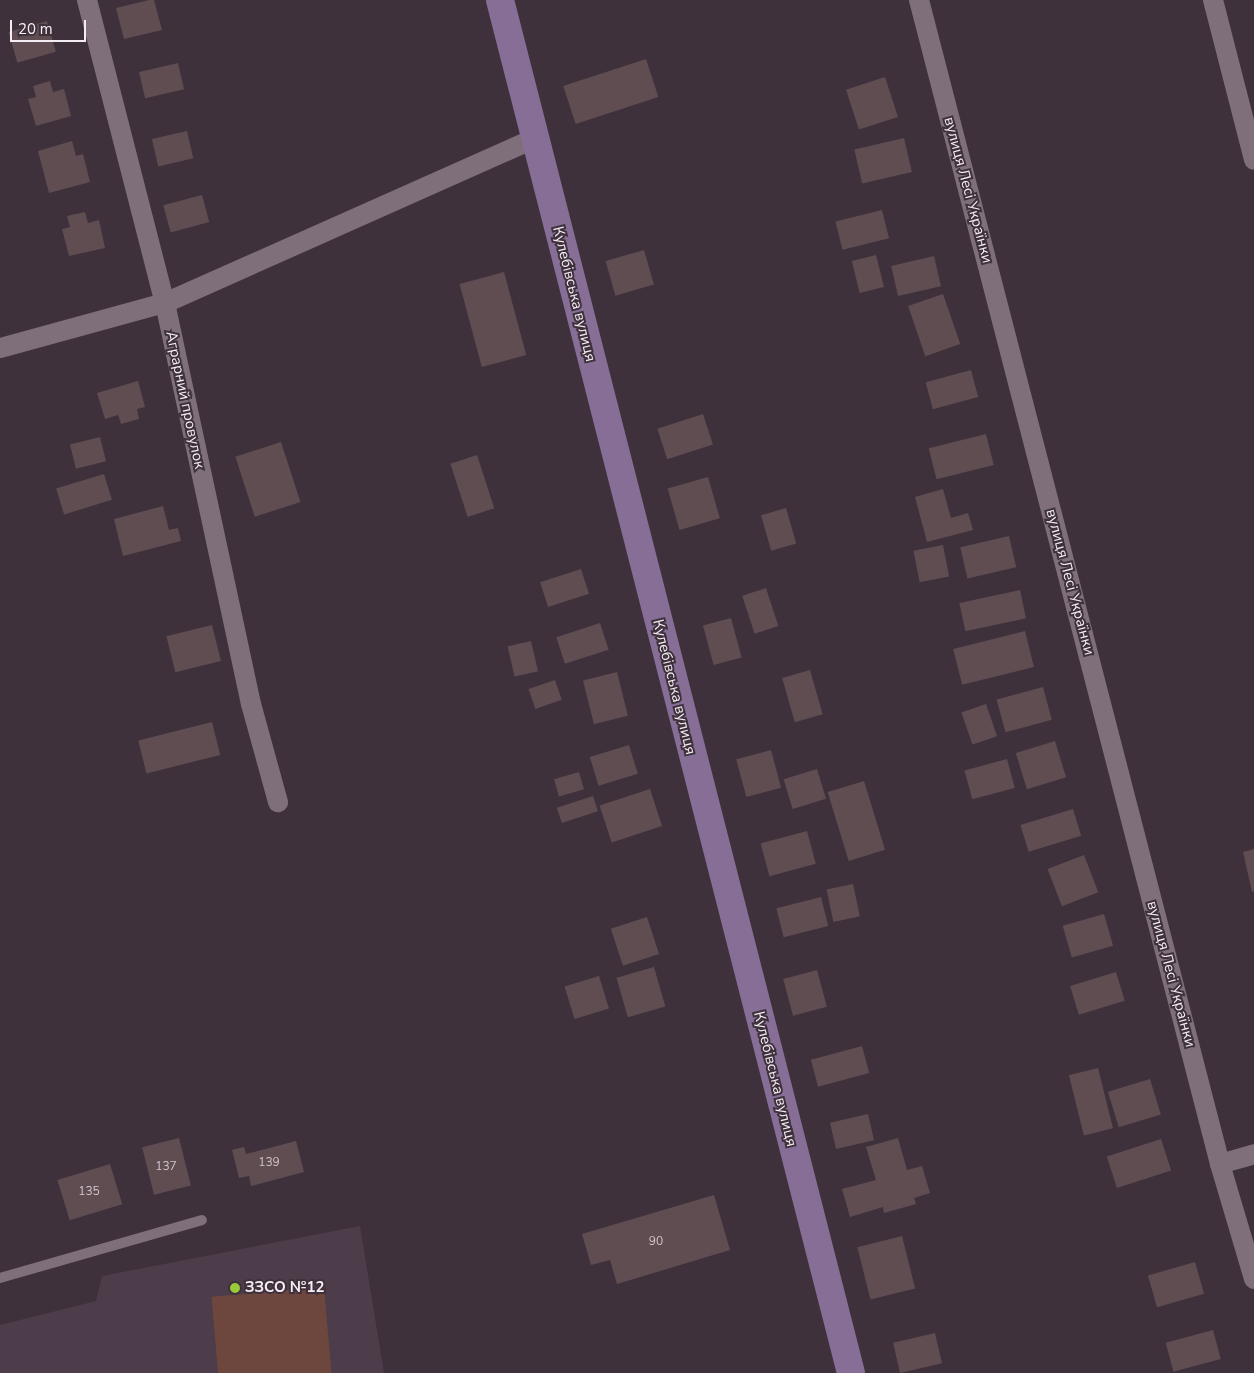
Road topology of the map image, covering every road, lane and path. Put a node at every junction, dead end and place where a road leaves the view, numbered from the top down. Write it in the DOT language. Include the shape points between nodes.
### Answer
graph roads {
  1 [pos="87,0"];
  2 [pos="500,0"];
  3 [pos="919,0"];
  4 [pos="1213,0"];
  5 [pos="534,138"];
  6 [pos="1254,160"];
  7 [pos="165,303"];
  8 [pos="0,348"];
  9 [pos="278,802"];
  10 [pos="1254,1154"];
  11 [pos="1220,1164"];
  12 [pos="202,1220"];
  13 [pos="0,1278"];
  14 [pos="1254,1279"];
  15 [pos="851,1373"];
  1 -- 7 [label="street, Аграрний провулок"];
  2 -- 5 [label="street, Кулебівська вулиця"];
  3 -- 11 [label="street, вулиця Лесі Українки"];
  4 -- 6 [label="street"];
  5 -- 7 [label="street"];
  5 -- 15 [label="street, Кулебівська вулиця"];
  7 -- 8 [label="street"];
  7 -- 9 [label="street, Аграрний провулок" via="251,704"];
  10 -- 11 [label="street"];
  11 -- 14 [label="street, вулиця Лесі Українки"];
  12 -- 13 [label="lane"];
}
